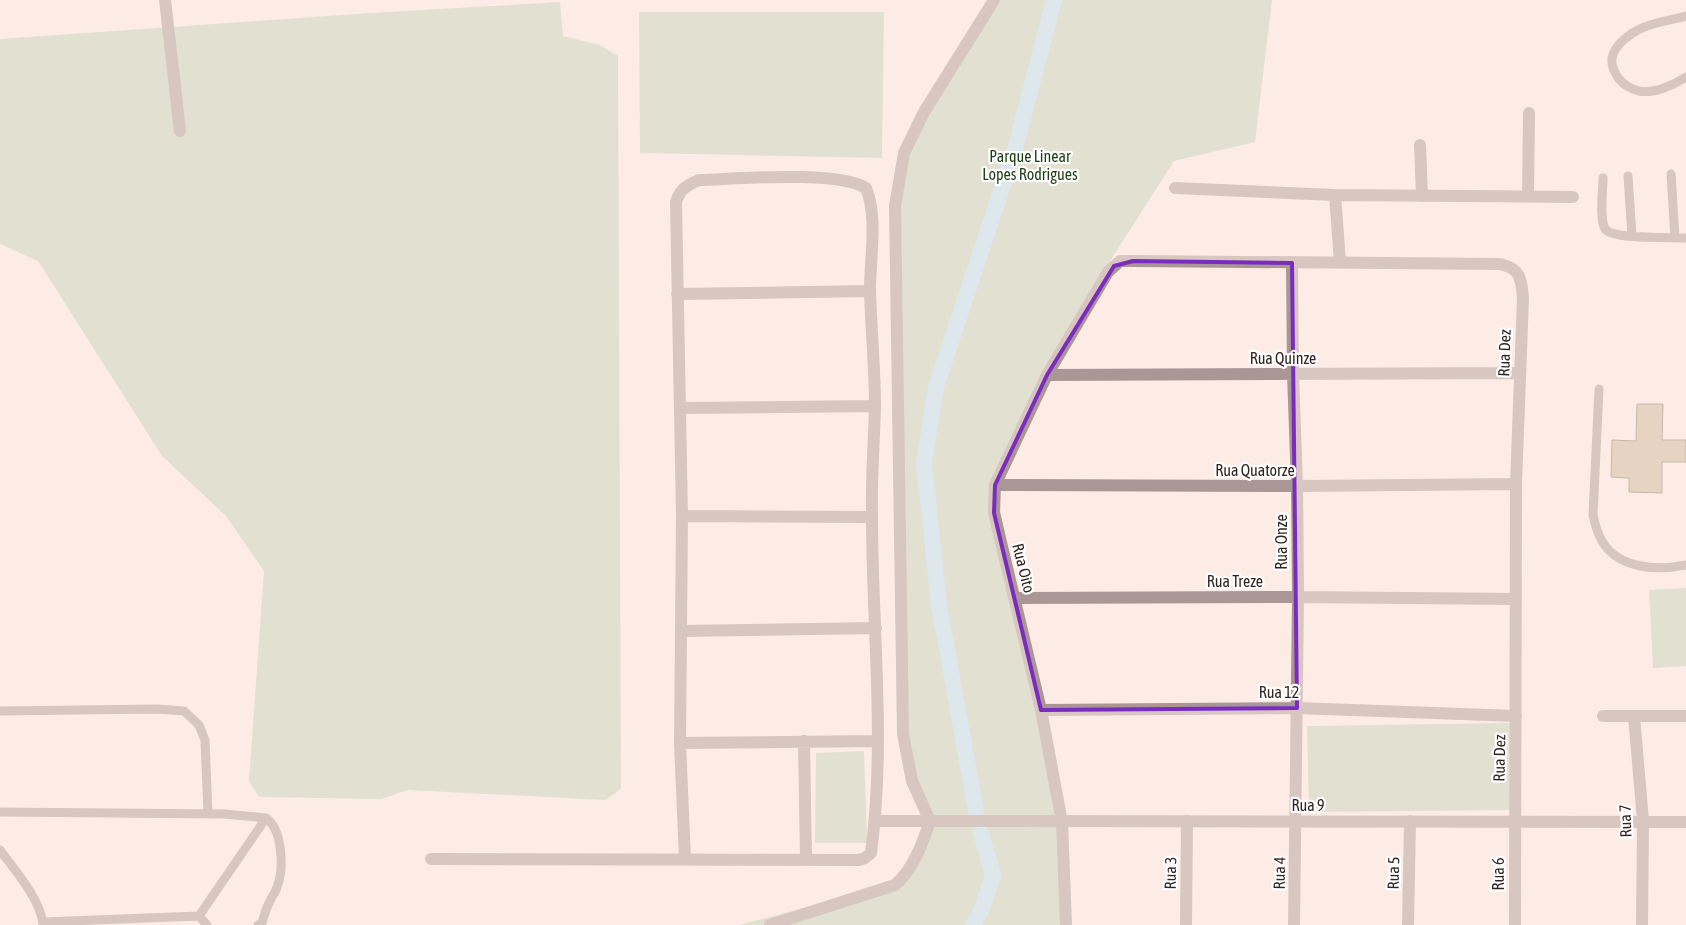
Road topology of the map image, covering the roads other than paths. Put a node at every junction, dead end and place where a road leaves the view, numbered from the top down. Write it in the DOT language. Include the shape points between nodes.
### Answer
graph roads {
  1 [pos="165,0"];
  2 [pos="994,0"];
  3 [pos="1686,16"];
  4 [pos="1686,77"];
  5 [pos="1529,113"];
  6 [pos="180,131"];
  7 [pos="1420,145"];
  8 [pos="1671,174"];
  9 [pos="1628,176"];
  10 [pos="1603,178"];
  11 [pos="1175,188"];
  12 [pos="1336,195"];
  13 [pos="1422,196"];
  14 [pos="1528,196"];
  15 [pos="1573,197"];
  16 [pos="1632,236"];
  17 [pos="1675,238"];
  18 [pos="1686,238"];
  19 [pos="1133,261"];
  20 [pos="1340,262"];
  21 [pos="1292,263"];
  22 [pos="870,290"];
  23 [pos="677,294"];
  24 [pos="1519,373"];
  25 [pos="1293,374"];
  26 [pos="1047,376"];
  27 [pos="1599,389"];
  28 [pos="875,406"];
  29 [pos="681,408"];
  30 [pos="995,484"];
  31 [pos="1516,484"];
  32 [pos="1297,486"];
  33 [pos="682,516"];
  34 [pos="872,516"];
  35 [pos="1686,566"];
  36 [pos="1298,597"];
  37 [pos="1015,598"];
  38 [pos="1516,600"];
  39 [pos="876,628"];
  40 [pos="681,631"];
  41 [pos="1297,708"];
  42 [pos="1041,710"];
  43 [pos="0,711"];
  44 [pos="1516,716"];
  45 [pos="1603,716"];
  46 [pos="1634,716"];
  47 [pos="1686,716"];
  48 [pos="804,741"];
  49 [pos="877,741"];
  50 [pos="680,743"];
  51 [pos="0,812"];
  52 [pos="208,814"];
  53 [pos="266,818"];
  54 [pos="875,821"];
  55 [pos="930,821"];
  56 [pos="1187,821"];
  57 [pos="1296,821"];
  58 [pos="1642,821"];
  59 [pos="1062,822"];
  60 [pos="1410,822"];
  61 [pos="1514,822"];
  62 [pos="1686,822"];
  63 [pos="0,850"];
  64 [pos="431,859"];
  65 [pos="685,859"];
  66 [pos="806,859"];
  67 [pos="199,916"];
  68 [pos="43,923"];
  69 [pos="261,924"];
  70 [pos="207,925"];
  71 [pos="770,925"];
  72 [pos="1066,925"];
  73 [pos="1186,925"];
  74 [pos="1294,925"];
  75 [pos="1408,925"];
  76 [pos="1515,925"];
  77 [pos="1642,925"];
  1 -- 6 [label="street"];
  2 -- 55 [label="street" via="924,112 904,154 895,206 903,734 912,781"];
  3 -- 4 [label="lane" via="1646,26 1619,44 1612,56 1612,70 1624,85 1639,91 1660,89"];
  5 -- 14 [label="street"];
  7 -- 13 [label="street"];
  8 -- 17 [label="lane"];
  9 -- 16 [label="lane"];
  10 -- 16 [label="lane" via="1602,217 1605,228 1611,234"];
  11 -- 12 [label="street"];
  12 -- 13 [label="street"];
  12 -- 20 [label="street"];
  13 -- 14 [label="street"];
  14 -- 15 [label="street"];
  16 -- 17 [label="lane"];
  17 -- 18 [label="lane"];
  19 -- 21 [label="street, Rua Dez"];
  19 -- 26 [label="street, Rua Oito" via="1120,261 1108,272"];
  20 -- 21 [label="street, Rua Dez"];
  20 -- 24 [label="street, Rua Dez" via="1500,264 1516,270 1521,279 1523,298"];
  21 -- 25 [label="street, Rua Onze"];
  22 -- 23 [label="street"];
  22 -- 23 [label="street" via="872,214 866,188 858,183 806,177 699,180 684,188 678,195 676,212"];
  22 -- 28 [label="street"];
  23 -- 29 [label="street"];
  24 -- 25 [label="street, Rua Quinze"];
  24 -- 31 [label="street, Rua Dez"];
  25 -- 26 [label="street, Rua Quinze"];
  25 -- 32 [label="street, Rua Onze"];
  26 -- 30 [label="street, Rua Oito"];
  27 -- 35 [label="lane" via="1593,515 1603,543 1614,554 1643,567 1670,569"];
  28 -- 29 [label="street"];
  28 -- 34 [label="street"];
  29 -- 33 [label="street"];
  30 -- 32 [label="street, Rua Quatorze"];
  30 -- 37 [label="street, Rua Oito" via="994,513"];
  31 -- 32 [label="street, Rua Quatorze"];
  31 -- 38 [label="street, Rua Dez"];
  32 -- 36 [label="street, Rua Onze"];
  33 -- 34 [label="street"];
  33 -- 40 [label="street"];
  34 -- 39 [label="street"];
  36 -- 37 [label="street, Rua Treze"];
  36 -- 38 [label="street, Rua Treze"];
  36 -- 41 [label="street, Rua Onze"];
  37 -- 42 [label="street, Rua Oito"];
  38 -- 44 [label="street, Rua Dez"];
  39 -- 40 [label="street"];
  39 -- 49 [label="street"];
  40 -- 50 [label="street"];
  41 -- 42 [label="street, Rua 12"];
  41 -- 44 [label="street, Rua 12"];
  41 -- 57 [label="street, Rua Onze"];
  42 -- 59 [label="street, Rua Oito"];
  43 -- 52 [label="lane" via="157,708 184,711 199,725 205,740"];
  44 -- 61 [label="street, Rua Dez"];
  45 -- 46 [label="street"];
  46 -- 47 [label="street"];
  46 -- 58 [label="street, Rua 7"];
  48 -- 49 [label="street"];
  48 -- 50 [label="street"];
  48 -- 66 [label="street"];
  49 -- 54 [label="street"];
  50 -- 65 [label="street"];
  51 -- 52 [label="lane"];
  52 -- 53 [label="lane"];
  53 -- 67 [label="lane"];
  53 -- 69 [label="lane" via="272,822 279,837 281,868 277,888"];
  54 -- 55 [label="street, Rua 9"];
  54 -- 66 [label="street" via="871,853 866,858"];
  55 -- 59 [label="street, Rua 9"];
  55 -- 71 [label="street" via="915,858 895,885"];
  56 -- 57 [label="street, Rua 9"];
  56 -- 59 [label="street, Rua 9"];
  56 -- 73 [label="street, Rua 3"];
  57 -- 60 [label="street, Rua 9"];
  57 -- 74 [label="street, Rua 4"];
  58 -- 61 [label="street, Rua 9"];
  58 -- 62 [label="street, Rua 9"];
  58 -- 77 [label="street, Rua 7"];
  59 -- 72 [label="street, Rua Oito"];
  60 -- 61 [label="street, Rua 9"];
  60 -- 75 [label="street, Rua 5"];
  61 -- 76 [label="street, Rua 6"];
  63 -- 68 [label="lane" via="41,911"];
  64 -- 65 [label="street"];
  65 -- 66 [label="street"];
  67 -- 68 [label="lane"];
  67 -- 70 [label="lane"];
}
